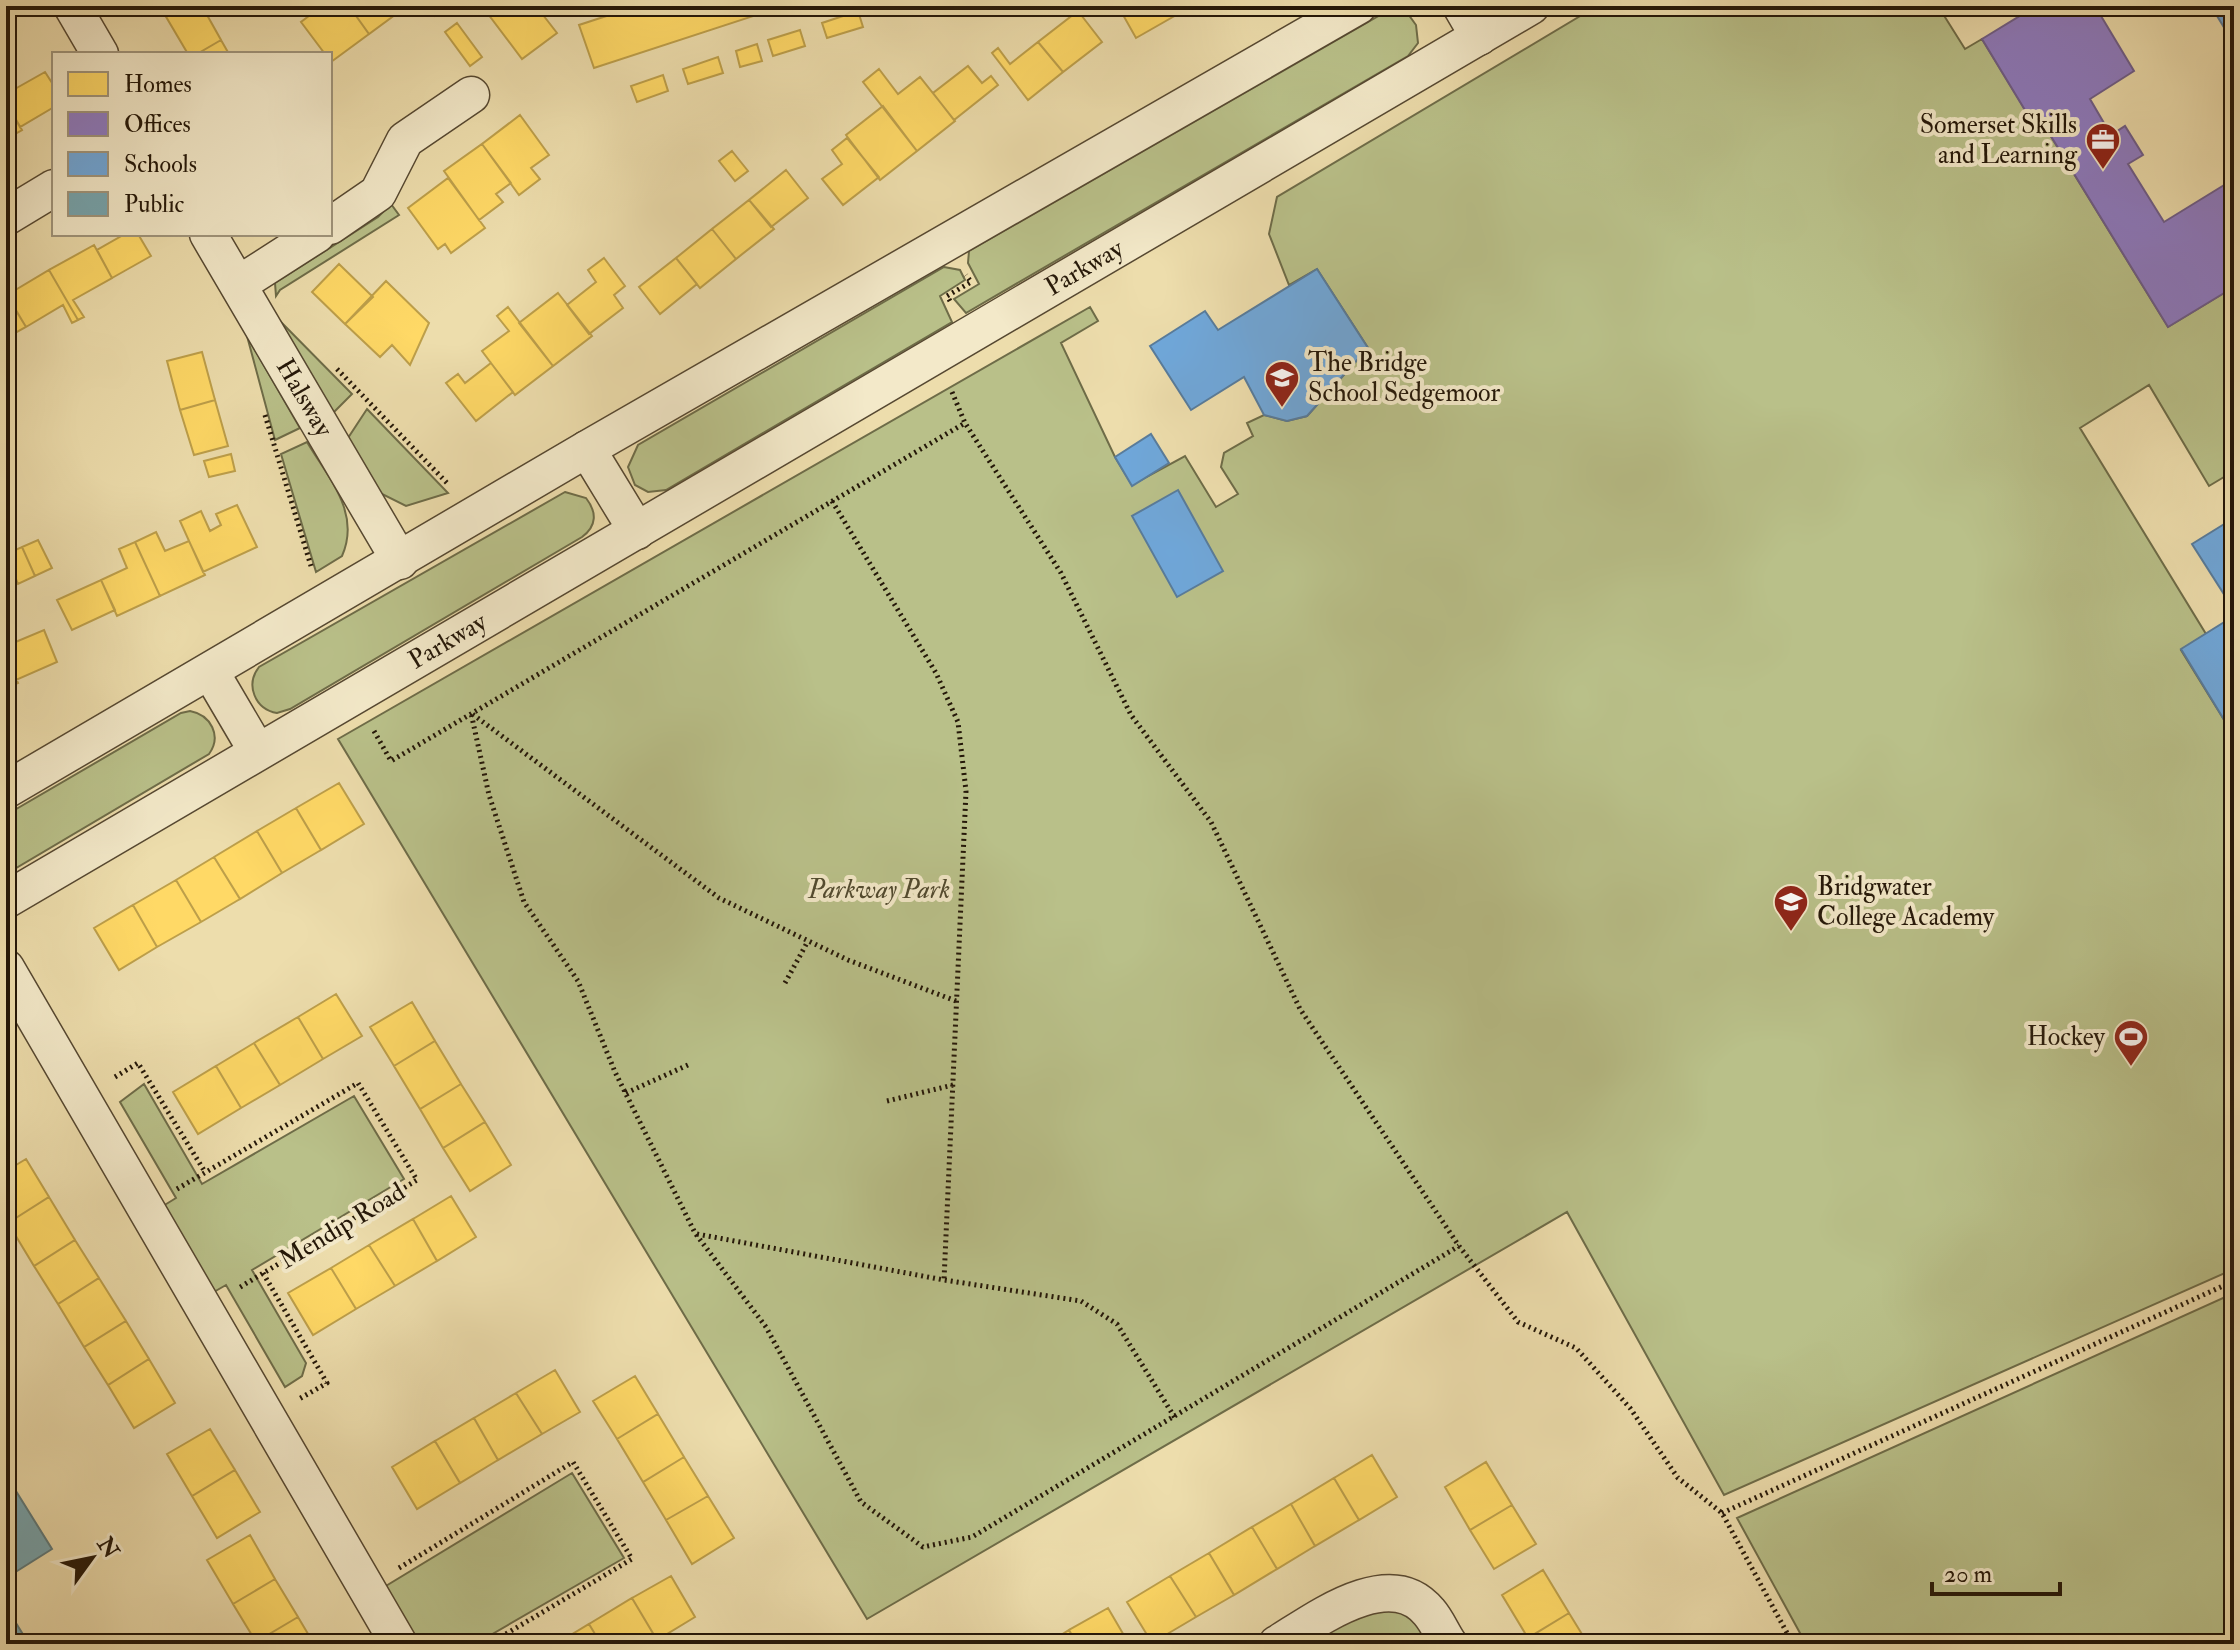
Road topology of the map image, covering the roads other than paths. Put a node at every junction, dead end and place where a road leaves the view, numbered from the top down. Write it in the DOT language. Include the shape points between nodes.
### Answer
graph roads {
  1 [pos="72,6"];
  2 [pos="1358,6"];
  3 [pos="1461,6"];
  4 [pos="1531,6"];
  5 [pos="1479,37"];
  6 [pos="99,52"];
  7 [pos="471,95"];
  8 [pos="52,189"];
  9 [pos="6,217"];
  10 [pos="332,225"];
  11 [pos="209,236"];
  12 [pos="314,236"];
  13 [pos="239,284"];
  14 [pos="587,449"];
  15 [pos="637,531"];
  16 [pos="400,561"];
  17 [pos="210,671"];
  18 [pos="257,751"];
  19 [pos="6,790"];
  20 [pos="6,900"];
  21 [pos="6,968"];
  22 [pos="399,1644"];
  23 [pos="1277,1644"];
  24 [pos="1449,1644"];
  1 -- 6 [label="street"];
  2 -- 14 [label="street"];
  3 -- 5 [label="street"];
  4 -- 5 [label="street, Parkway"];
  5 -- 15 [label="street, Parkway"];
  7 -- 10 [label="street" via="405,140 378,193"];
  8 -- 9 [label="street"];
  11 -- 13 [label="street, Halsway"];
  12 -- 13 [label="street"];
  13 -- 16 [label="street, Halsway"];
  14 -- 15 [label="street"];
  14 -- 16 [label="street"];
  15 -- 18 [label="street, Parkway"];
  16 -- 17 [label="street"];
  17 -- 18 [label="street"];
  17 -- 19 [label="street"];
  18 -- 20 [label="street, Parkway"];
  21 -- 22 [label="street"];
  23 -- 24 [label="street" via="1355,1598 1397,1594 1428,1609"];
}
